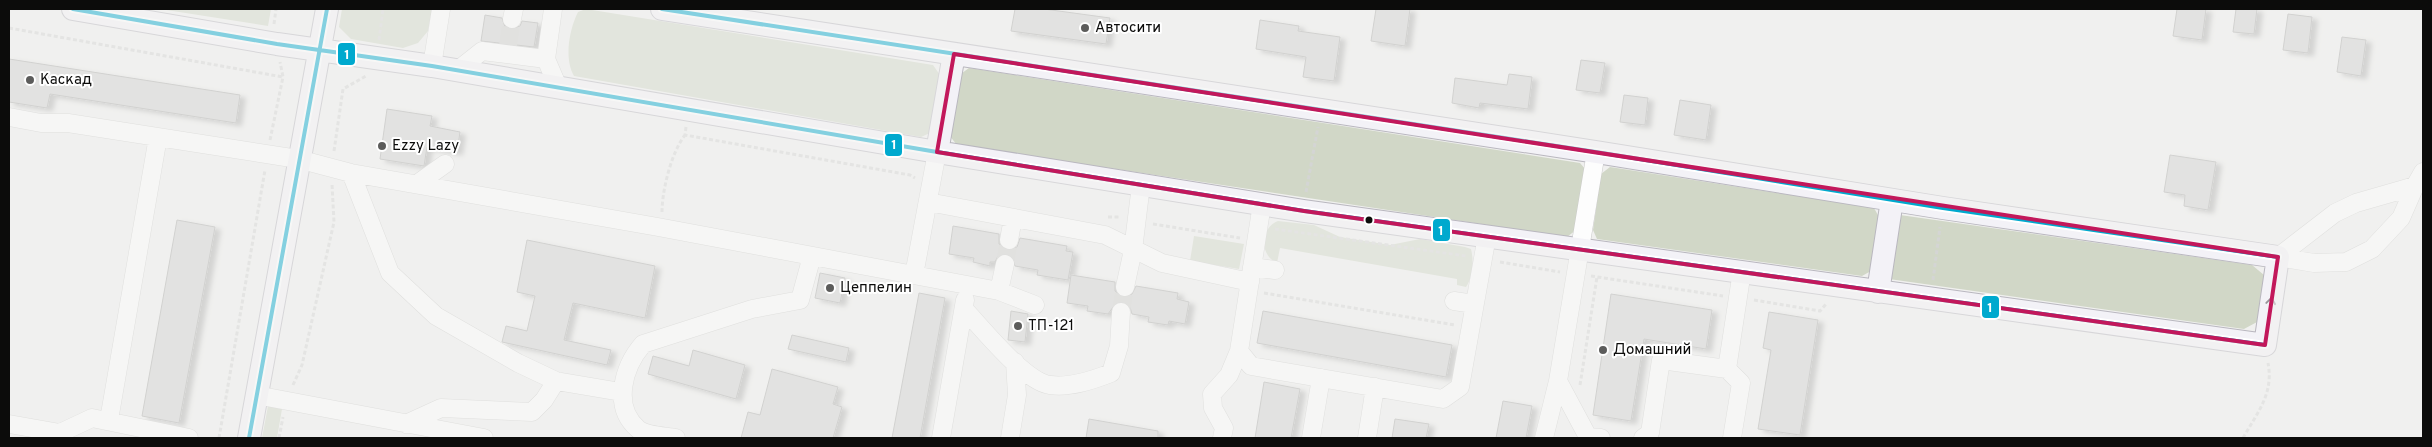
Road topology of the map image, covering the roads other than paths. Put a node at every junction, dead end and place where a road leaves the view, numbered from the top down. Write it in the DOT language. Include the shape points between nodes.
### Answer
graph roads {
  1 [pos="74,9"];
  2 [pos="328,9"];
  3 [pos="441,9"];
  4 [pos="552,9"];
  5 [pos="662,9"];
  6 [pos="320,49"];
  7 [pos="954,54"];
  8 [pos="546,59"];
  9 [pos="432,66"];
  10 [pos="458,70"];
  11 [pos="558,87"];
  12 [pos="9,117"];
  13 [pos="158,137"];
  14 [pos="937,152"];
  15 [pos="1596,152"];
  16 [pos="298,160"];
  17 [pos="446,164"];
  18 [pos="350,173"];
  19 [pos="2419,179"];
  20 [pos="416,184"];
  21 [pos="1141,185"];
  22 [pos="929,195"];
  23 [pos="1892,200"];
  24 [pos="1262,204"];
  25 [pos="1013,218"];
  26 [pos="1487,236"];
  27 [pos="1009,240"];
  28 [pos="1133,250"];
  29 [pos="1581,250"];
  30 [pos="812,256"];
  31 [pos="2278,257"];
  32 [pos="1005,264"];
  33 [pos="1275,270"];
  34 [pos="1742,272"];
  35 [pos="914,275"];
  36 [pos="1250,280"];
  37 [pos="968,285"];
  38 [pos="1125,287"];
  39 [pos="1000,291"];
  40 [pos="1878,292"];
  41 [pos="1454,301"];
  42 [pos="1474,304"];
  43 [pos="1035,305"];
  44 [pos="964,309"];
  45 [pos="1121,312"];
  46 [pos="1239,351"];
  47 [pos="1015,362"];
  48 [pos="1727,369"];
  49 [pos="1321,378"];
  50 [pos="556,381"];
  51 [pos="1558,381"];
  52 [pos="1375,387"];
  53 [pos="621,392"];
  54 [pos="256,396"];
  55 [pos="109,420"];
  56 [pos="9,424"];
  57 [pos="406,424"];
  58 [pos="189,438"];
  59 [pos="249,438"];
  60 [pos="484,438"];
  61 [pos="676,438"];
  62 [pos="941,438"];
  63 [pos="1010,438"];
  64 [pos="1222,438"];
  65 [pos="1311,438"];
  66 [pos="1366,438"];
  67 [pos="1544,438"];
  68 [pos="1593,438"];
  69 [pos="1643,438"];
  70 [pos="1732,438"];
  1 -- 6 [label="main road"];
  2 -- 6 [label="main road"];
  3 -- 9 [label="street"];
  4 -- 8 [label="street"];
  5 -- 7 [label="main road"];
  6 -- 9 [label="main road"];
  6 -- 16 [label="main road"];
  7 -- 14 [label="main road"];
  7 -- 15 [label="main road"];
  8 -- 10 [label="street" via="508,50 482,50"];
  8 -- 11 [label="street"];
  9 -- 10 [label="main road"];
  10 -- 11 [label="main road"];
  11 -- 14 [label="main road"];
  12 -- 13 [label="street"];
  13 -- 16 [label="street"];
  13 -- 55 [label="street"];
  14 -- 21 [label="main road"];
  14 -- 22 [label="street"];
  15 -- 23 [label="main road"];
  15 -- 29 [label="street"];
  16 -- 18 [label="street"];
  16 -- 54 [label="main road"];
  17 -- 20 [label="street"];
  18 -- 20 [label="street"];
  18 -- 50 [label="street" via="390,273 436,316"];
  19 -- 31 [label="street" via="2335,213"];
  19 -- 31 [label="street" via="2401,218 2372,249 2346,262 2314,263"];
  20 -- 30 [label="street"];
  21 -- 24 [label="main road"];
  21 -- 28 [label="street"];
  22 -- 25 [label="street"];
  22 -- 35 [label="street"];
  23 -- 31 [label="main road"];
  23 -- 40 [label="main road"];
  24 -- 26 [label="main road"];
  24 -- 36 [label="street"];
  25 -- 27 [label="street"];
  25 -- 28 [label="street" via="1105,234"];
  26 -- 29 [label="main road"];
  26 -- 42 [label="street"];
  28 -- 36 [label="street" via="1162,263"];
  28 -- 38 [label="street"];
  29 -- 34 [label="main road"];
  29 -- 51 [label="street"];
  30 -- 35 [label="street"];
  30 -- 53 [label="street" via="800,300 752,309 643,344 633,355"];
  40 -- 31 [label="main road, one-way" via="2265,345"];
  32 -- 39 [label="street"];
  33 -- 36 [label="street"];
  34 -- 40 [label="main road"];
  34 -- 48 [label="street"];
  35 -- 37 [label="street"];
  36 -- 46 [label="street"];
  37 -- 39 [label="street"];
  37 -- 44 [label="street"];
  39 -- 43 [label="street"];
  41 -- 42 [label="street"];
  42 -- 52 [label="street" via="1460,387 1443,399"];
  44 -- 47 [label="street"];
  44 -- 62 [label="street"];
  45 -- 47 [label="street" via="1119,346 1111,373 1093,380 1050,385 1030,378"];
  46 -- 49 [label="street" via="1251,366"];
  46 -- 64 [label="street" via="1229,375 1212,394 1213,408 1224,428"];
  47 -- 63 [label="street" via="1017,395"];
  48 -- 69 [label="street" via="1661,360 1650,433"];
  48 -- 70 [label="street" via="1741,383"];
  49 -- 52 [label="street"];
  49 -- 65 [label="street"];
  50 -- 53 [label="street"];
  50 -- 57 [label="street" via="532,412 441,408"];
  51 -- 67 [label="street"];
  51 -- 68 [label="street"];
  52 -- 66 [label="street"];
  53 -- 61 [label="street" via="627,416 640,431"];
  54 -- 57 [label="street"];
  54 -- 59 [label="main road"];
  55 -- 56 [label="street" via="92,418 60,433"];
  55 -- 58 [label="street"];
  57 -- 60 [label="street"];
}
